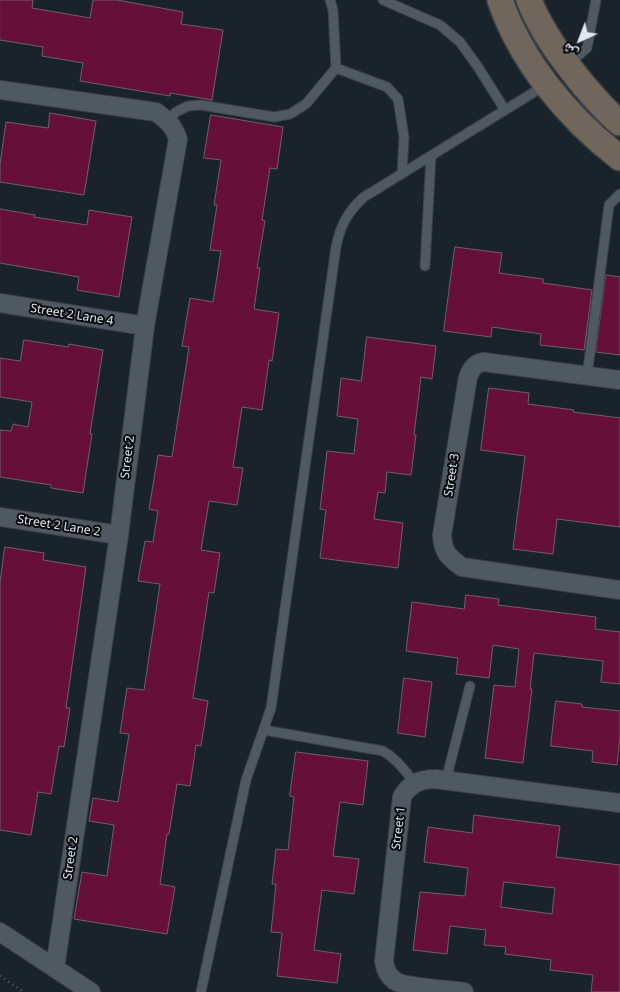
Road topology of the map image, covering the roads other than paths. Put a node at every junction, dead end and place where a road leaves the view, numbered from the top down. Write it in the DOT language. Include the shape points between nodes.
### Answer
graph roads {
  1 [pos="330,0"];
  2 [pos="383,0"];
  3 [pos="500,0"];
  4 [pos="529,0"];
  5 [pos="596,0"];
  6 [pos="568,65"];
  7 [pos="336,68"];
  8 [pos="547,84"];
  9 [pos="0,90"];
  10 [pos="505,110"];
  11 [pos="168,120"];
  12 [pos="620,123"];
  13 [pos="431,156"];
  14 [pos="620,158"];
  15 [pos="402,174"];
  16 [pos="620,194"];
  17 [pos="425,266"];
  18 [pos="0,303"];
  19 [pos="145,326"];
  20 [pos="587,376"];
  21 [pos="620,380"];
  22 [pos="0,517"];
  23 [pos="119,535"];
  24 [pos="620,590"];
  25 [pos="470,686"];
  26 [pos="264,730"];
  27 [pos="446,780"];
  28 [pos="415,783"];
  29 [pos="620,803"];
  30 [pos="0,932"];
  31 [pos="55,968"];
  32 [pos="91,992"];
  33 [pos="200,992"];
  34 [pos="464,992"];
  1 -- 7 [label="lane"];
  2 -- 10 [label="lane" via="440,24 460,42"];
  3 -- 8 [label="street" via="527,56"];
  4 -- 6 [label="street" via="555,49"];
  5 -- 6 [label="lane" via="587,48"];
  6 -- 12 [label="street"];
  7 -- 11 [label="lane" via="306,104 290,114 274,117 201,105 188,106"];
  7 -- 15 [label="lane" via="387,87 398,99 404,136"];
  8 -- 10 [label="lane"];
  8 -- 14 [label="street" via="599,142"];
  9 -- 11 [label="street" via="156,112"];
  10 -- 13 [label="lane"];
  11 -- 19 [label="street, Street 2" via="178,139"];
  13 -- 15 [label="lane"];
  13 -- 17 [label="lane"];
  15 -- 26 [label="lane" via="355,205 338,236 271,708"];
  16 -- 20 [label="lane" via="609,205"];
  18 -- 19 [label="street, Street 2 Lane 4"];
  19 -- 23 [label="street, Street 2"];
  20 -- 21 [label="street, Street 3"];
  20 -- 24 [label="street, Street 3" via="484,362 471,370 442,546 462,567"];
  22 -- 23 [label="street, Street 2 Lane 2"];
  23 -- 31 [label="street, Street 2"];
  25 -- 27 [label="lane"];
  26 -- 28 [label="lane" via="383,752 391,756"];
  26 -- 33 [label="lane" via="246,780"];
  27 -- 28 [label="street" via="428,779"];
  27 -- 29 [label="street"];
  28 -- 34 [label="street, Street 1" via="402,797 385,967 401,984"];
  30 -- 31 [label="street"];
  31 -- 32 [label="street"];
}
